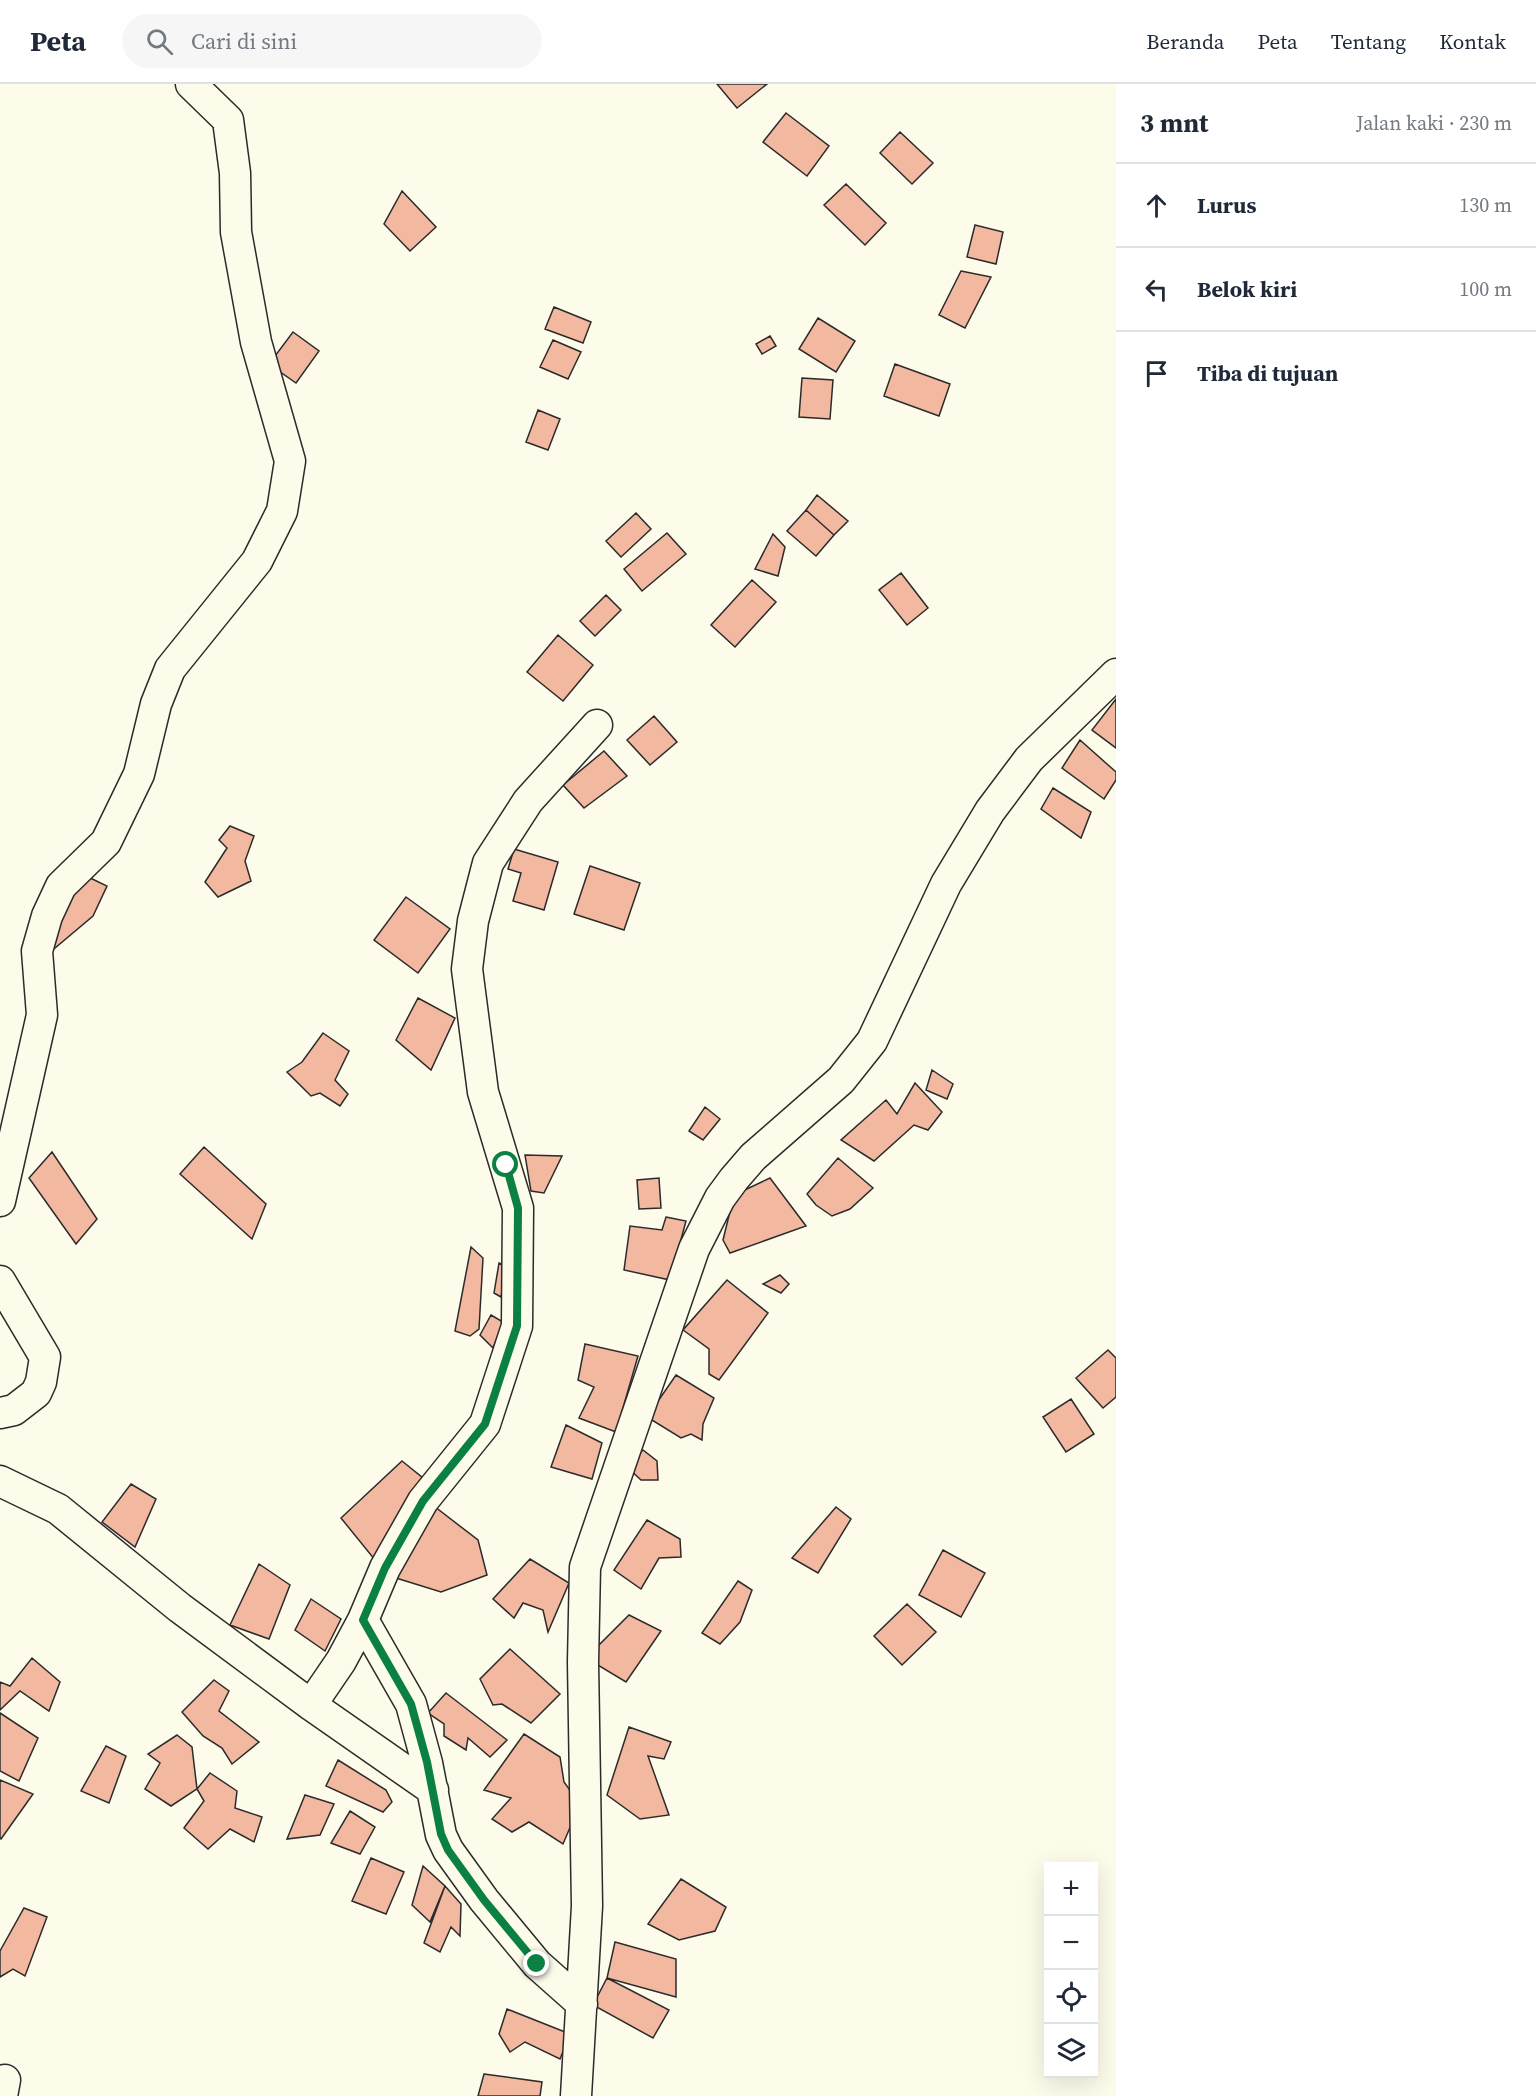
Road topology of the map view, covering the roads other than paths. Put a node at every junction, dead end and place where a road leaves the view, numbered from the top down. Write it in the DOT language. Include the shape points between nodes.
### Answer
graph roads {
  1 [pos="191,84"];
  2 [pos="1116,674"];
  3 [pos="597,725"];
  4 [pos="0,1202"];
  5 [pos="0,1281"];
  6 [pos="0,1413"];
  7 [pos="0,1481"];
  8 [pos="363,1620"];
  9 [pos="310,1705"];
  10 [pos="433,1790"];
  11 [pos="582,2004"];
  12 [pos="576,2096"];
  1 -- 4 [label="street" via="228,120 238,243 256,342 290,460 282,511 257,561 170,669 156,704 139,774 106,842 61,886 47,916 37,951 42,1015"];
  2 -- 11 [label="street" via="1029,759 990,811 946,884 872,1041 841,1080 753,1157 734,1179 694,1249 585,1567 587,1906"];
  3 -- 8 [label="street" via="528,801 488,863 473,921 467,969 483,1092 518,1208 517,1326 485,1424 423,1501 385,1568"];
  5 -- 6 [label="street" via="45,1357 36,1393 14,1410"];
  7 -- 9 [label="street" via="58,1509 180,1608"];
  8 -- 9 [label="street" via="341,1661"];
  8 -- 10 [label="street" via="411,1704"];
  9 -- 10 [label="street"];
  10 -- 11 [label="street" via="448,1850 537,1964"];
  11 -- 12 [label="street"];
}
